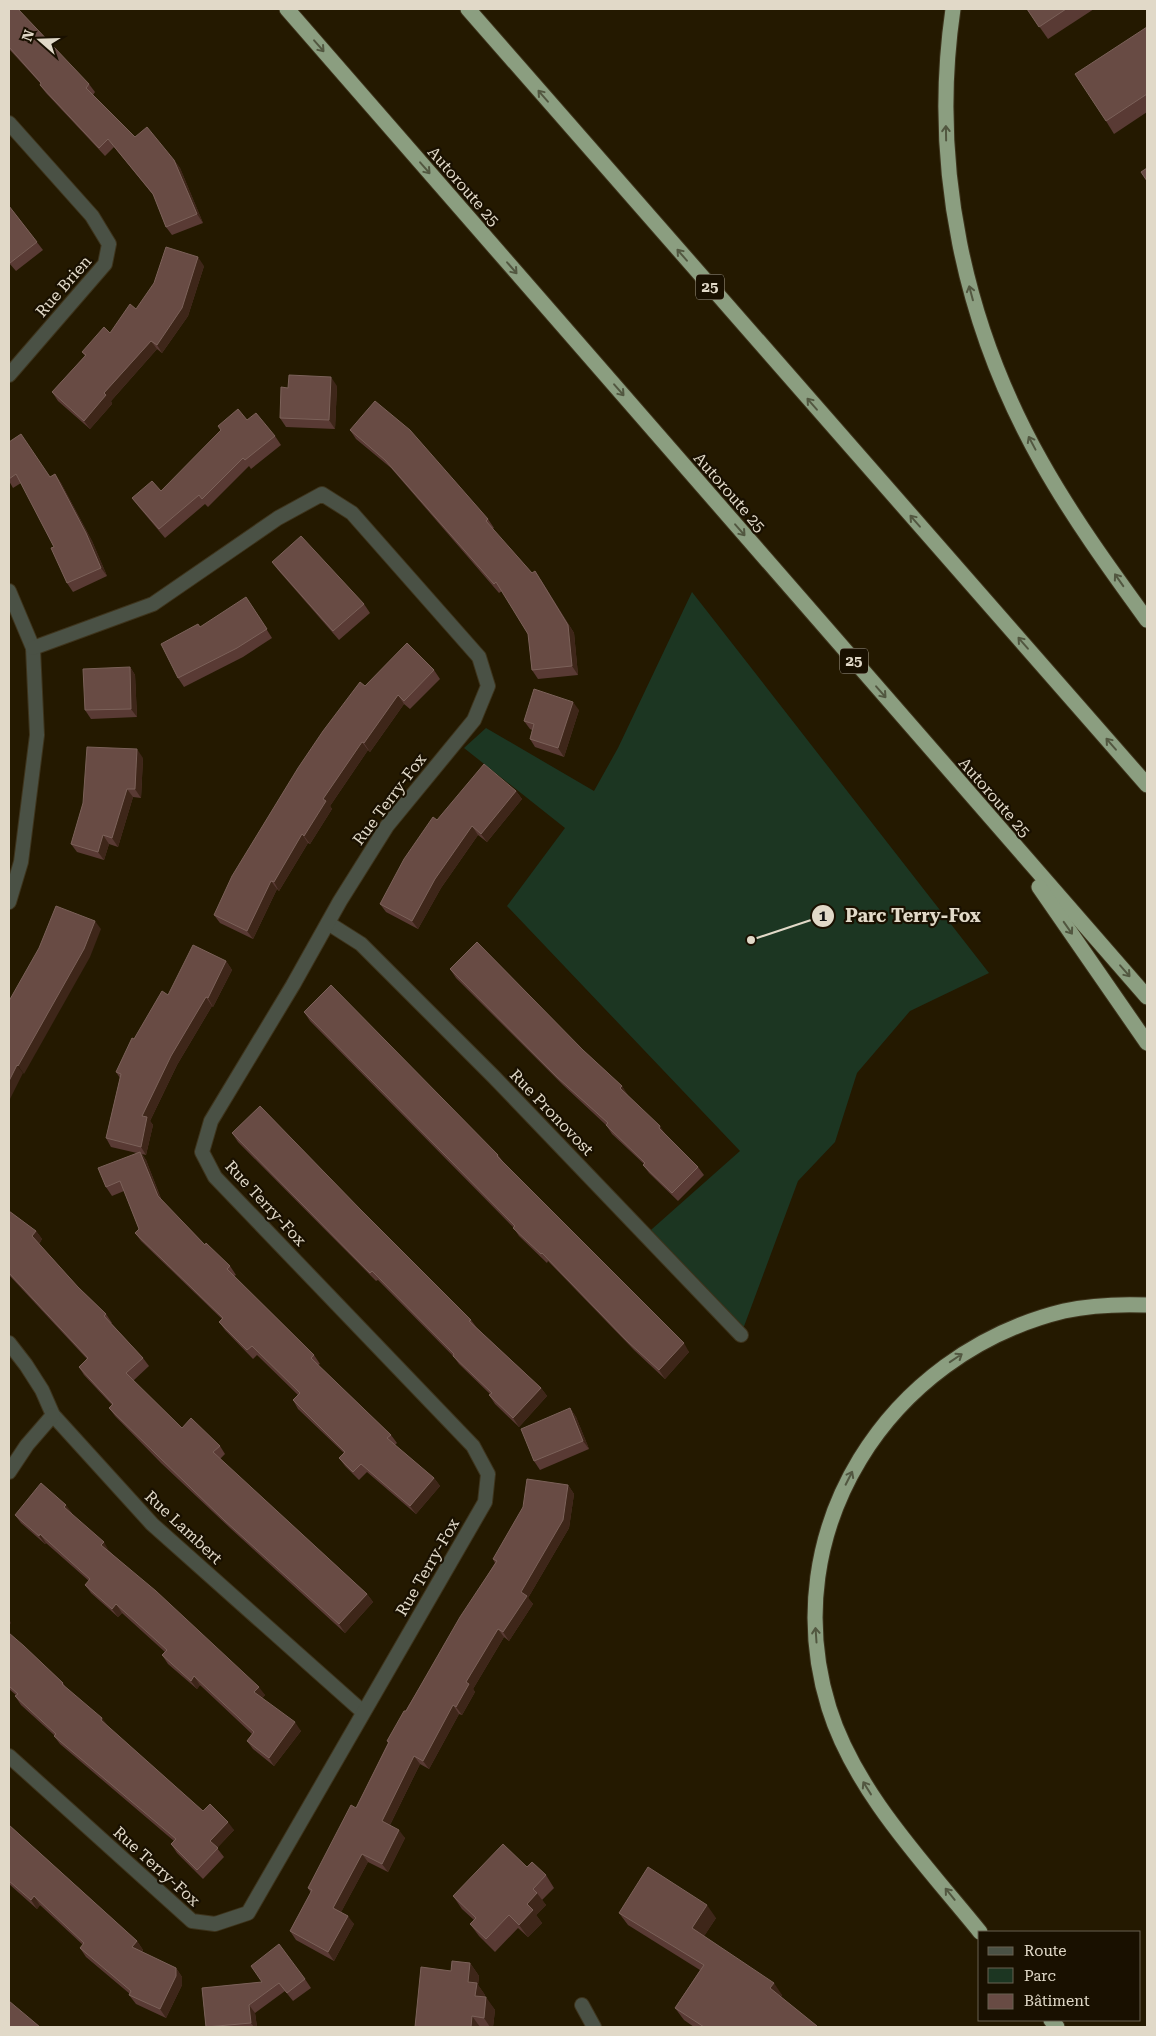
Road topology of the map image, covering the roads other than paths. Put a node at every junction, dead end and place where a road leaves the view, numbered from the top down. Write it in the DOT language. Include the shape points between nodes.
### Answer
graph roads {
  1 [pos="287,9"];
  2 [pos="468,9"];
  3 [pos="954,9"];
  4 [pos="9,123"];
  5 [pos="9,375"];
  6 [pos="9,591"];
  7 [pos="1147,620"];
  8 [pos="33,648"];
  9 [pos="1146,783"];
  10 [pos="1000,830"];
  11 [pos="9,902"];
  12 [pos="328,923"];
  13 [pos="1147,997"];
  14 [pos="1147,1043"];
  15 [pos="1147,1305"];
  16 [pos="741,1335"];
  17 [pos="9,1343"];
  18 [pos="53,1415"];
  19 [pos="9,1472"];
  20 [pos="363,1712"];
  21 [pos="9,1756"];
  22 [pos="979,1931"];
  23 [pos="582,2005"];
  24 [pos="594,2027"];
  1 -- 10 [label="highway, Autoroute 25 / 25, one-way"];
  9 -- 2 [label="highway, 25, one-way"];
  7 -- 3 [label="highway, one-way" via="1042,464 996,368 972,299 956,229 947,145 946,68"];
  4 -- 5 [label="street, Rue Brien" via="92,216 109,244 105,264"];
  6 -- 8 [label="street"];
  8 -- 11 [label="street" via="37,735 21,862"];
  8 -- 12 [label="street, Rue Terry-Fox" via="153,604 278,518 322,494 352,513 479,656 488,686 474,720 387,826"];
  10 -- 13 [label="highway, Autoroute 25 / 25, one-way"];
  10 -- 14 [label="highway, one-way"];
  12 -- 16 [label="street, Rue Pronovost" via="361,944 494,1077"];
  12 -- 20 [label="street, Rue Terry-Fox" via="211,1121 202,1152 215,1177 473,1446 488,1474 485,1502"];
  22 -- 15 [label="highway, one-way" via="873,1797 836,1728 823,1686 816,1626 818,1575 826,1537 851,1474 883,1424 920,1385 956,1358 994,1336 1054,1314 1100,1306"];
  17 -- 18 [label="street, Rue Lambert" via="42,1390"];
  18 -- 19 [label="street" via="26,1445"];
  18 -- 20 [label="street, Rue Lambert" via="152,1524"];
  20 -- 21 [label="street, Rue Terry-Fox" via="248,1913 216,1924 192,1921"];
  23 -- 24 [label="street"];
}
